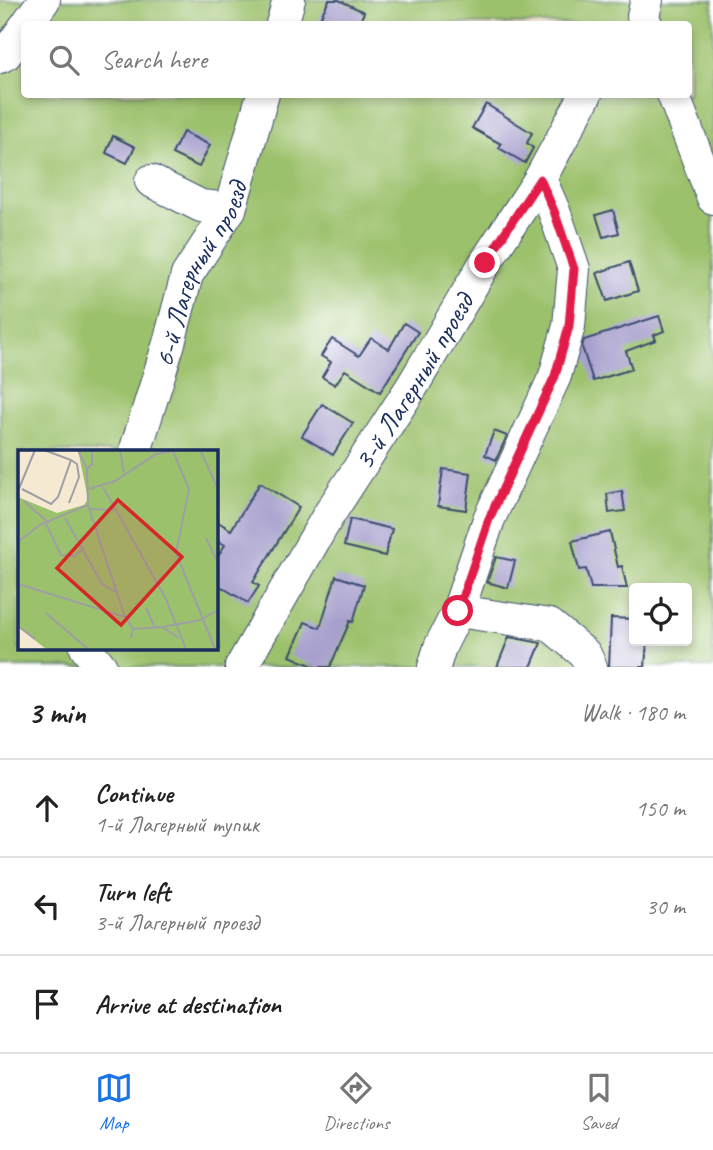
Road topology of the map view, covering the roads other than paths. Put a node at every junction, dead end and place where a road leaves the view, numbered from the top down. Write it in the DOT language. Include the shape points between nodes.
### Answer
graph roads {
  1 [pos="44,0"];
  2 [pos="289,0"];
  3 [pos="29,21"];
  4 [pos="283,21"];
  5 [pos="21,33"];
  6 [pos="0,57"];
  7 [pos="261,98"];
  8 [pos="584,98"];
  9 [pos="675,98"];
  10 [pos="540,179"];
  11 [pos="151,181"];
  12 [pos="713,198"];
  13 [pos="230,209"];
  14 [pos="136,450"];
  15 [pos="458,611"];
  16 [pos="72,650"];
  17 [pos="88,650"];
  18 [pos="65,667"];
  19 [pos="101,667"];
  20 [pos="241,667"];
  21 [pos="434,667"];
  22 [pos="592,667"];
  1 -- 3 [label="street"];
  2 -- 4 [label="street"];
  5 -- 6 [label="street"];
  7 -- 13 [label="street, 6-й Лагерный проезд"];
  8 -- 10 [label="street, 3-й Лагерный проезд"];
  9 -- 12 [label="street"];
  10 -- 15 [label="street" via="574,269 569,326 555,376 489,519"];
  10 -- 20 [label="street, 3-й Лагерный проезд" via="328,516"];
  11 -- 13 [label="street" via="201,206"];
  13 -- 14 [label="street, 6-й Лагерный проезд" via="187,275"];
  15 -- 21 [label="street"];
  15 -- 22 [label="street" via="550,625 585,654"];
  16 -- 18 [label="street"];
  17 -- 19 [label="street"];
}
